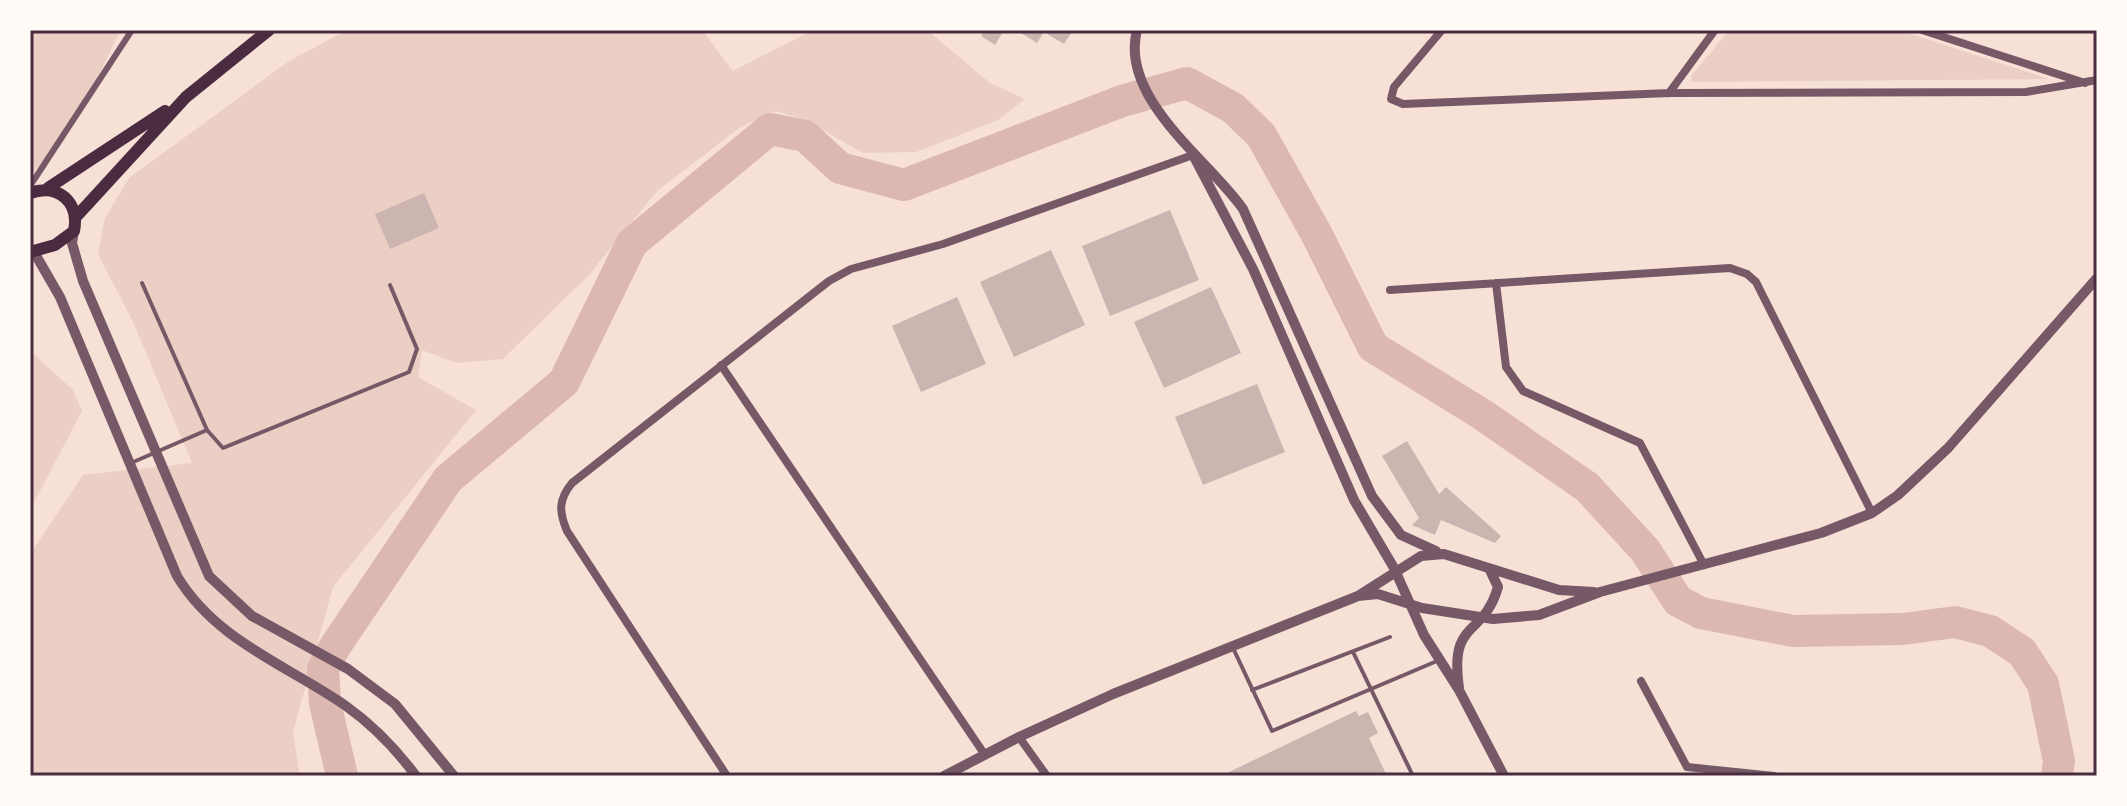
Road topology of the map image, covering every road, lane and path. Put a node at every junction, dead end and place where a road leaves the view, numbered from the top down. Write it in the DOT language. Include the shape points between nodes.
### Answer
graph roads {
  1 [pos="132,30"];
  2 [pos="269,30"];
  3 [pos="1137,30"];
  4 [pos="1442,30"];
  5 [pos="1715,30"];
  6 [pos="1922,30"];
  7 [pos="2097,80"];
  8 [pos="2085,84"];
  9 [pos="1669,93"];
  10 [pos="186,97"];
  11 [pos="1193,155"];
  12 [pos="30,186"];
  13 [pos="48,188"];
  14 [pos="30,193"];
  15 [pos="75,218"];
  16 [pos="74,231"];
  17 [pos="32,252"];
  18 [pos="2097,278"];
  19 [pos="142,283"];
  20 [pos="1496,283"];
  21 [pos="390,285"];
  22 [pos="1390,290"];
  23 [pos="721,365"];
  24 [pos="207,430"];
  25 [pos="1342,432"];
  26 [pos="1327,438"];
  27 [pos="155,454"];
  28 [pos="129,464"];
  29 [pos="1872,513"];
  30 [pos="1444,554"];
  31 [pos="1704,565"];
  32 [pos="1489,568"];
  33 [pos="1396,571"];
  34 [pos="1600,592"];
  35 [pos="1358,596"];
  36 [pos="1410,604"];
  37 [pos="1482,618"];
  38 [pos="1390,637"];
  39 [pos="1232,646"];
  40 [pos="1353,652"];
  41 [pos="1438,660"];
  42 [pos="1641,681"];
  43 [pos="1372,689"];
  44 [pos="1252,690"];
  45 [pos="1459,690"];
  46 [pos="1019,737"];
  47 [pos="985,755"];
  48 [pos="416,776"];
  49 [pos="454,776"];
  50 [pos="727,776"];
  51 [pos="944,776"];
  52 [pos="1047,776"];
  53 [pos="1413,776"];
  54 [pos="1504,776"];
  55 [pos="1774,776"];
  1 -- 12 [label="street"];
  2 -- 10 [label="main road"];
  3 -- 11 [label="street" via="1135,49 1150,96"];
  4 -- 9 [label="street" via="1394,87 1391,99 1403,104"];
  5 -- 9 [label="street"];
  6 -- 8 [label="street"];
  7 -- 8 [label="street"];
  8 -- 9 [label="street" via="2026,92"];
  10 -- 13 [label="main road"];
  10 -- 15 [label="main road"];
  11 -- 23 [label="street" via="943,244 851,269"];
  11 -- 25 [label="street" via="1226,184 1243,209"];
  11 -- 26 [label="street" via="1253,269"];
  13 -- 14 [label="main road"];
  13 -- 15 [label="main road" via="67,198"];
  15 -- 16 [label="main road"];
  16 -- 17 [label="main road" via="55,245"];
  16 -- 27 [label="street" via="78,269"];
  17 -- 28 [label="street" via="60,297"];
  18 -- 29 [label="street" via="1948,448"];
  19 -- 24 [label="lane"];
  20 -- 22 [label="street"];
  20 -- 29 [label="street" via="1730,268 1747,274 1756,282"];
  20 -- 31 [label="street" via="1506,367 1512,378 1523,391 1640,443"];
  21 -- 24 [label="lane" via="417,349 409,372 223,448"];
  23 -- 47 [label="street"];
  23 -- 50 [label="street" via="572,483 560,505 567,531"];
  24 -- 27 [label="lane"];
  25 -- 26 [label="street"];
  25 -- 30 [label="street" via="1372,496 1396,530"];
  26 -- 33 [label="street" via="1354,500"];
  27 -- 28 [label="lane"];
  27 -- 49 [label="street" via="209,576 252,616 348,669 395,704"];
  28 -- 48 [label="street" via="189,595 221,629 346,706 393,745"];
  29 -- 31 [label="street" via="1821,533"];
  30 -- 32 [label="street"];
  30 -- 33 [label="street" via="1421,556"];
  31 -- 34 [label="street"];
  32 -- 34 [label="street" via="1559,590"];
  32 -- 37 [label="street" via="1498,587"];
  33 -- 35 [label="street"];
  33 -- 36 [label="street"];
  34 -- 37 [label="street" via="1539,615"];
  35 -- 36 [label="street" via="1378,594"];
  35 -- 39 [label="street"];
  36 -- 37 [label="street"];
  36 -- 41 [label="street"];
  37 -- 45 [label="street" via="1457,647"];
  38 -- 40 [label="lane"];
  39 -- 44 [label="lane"];
  39 -- 46 [label="street"];
  40 -- 43 [label="lane"];
  40 -- 44 [label="lane"];
  41 -- 43 [label="lane"];
  41 -- 45 [label="street"];
  42 -- 55 [label="street" via="1687,767"];
  43 -- 44 [label="lane" via="1272,731"];
  43 -- 53 [label="lane"];
  45 -- 54 [label="street"];
  46 -- 47 [label="street"];
  46 -- 52 [label="street"];
  47 -- 51 [label="street"];
}
